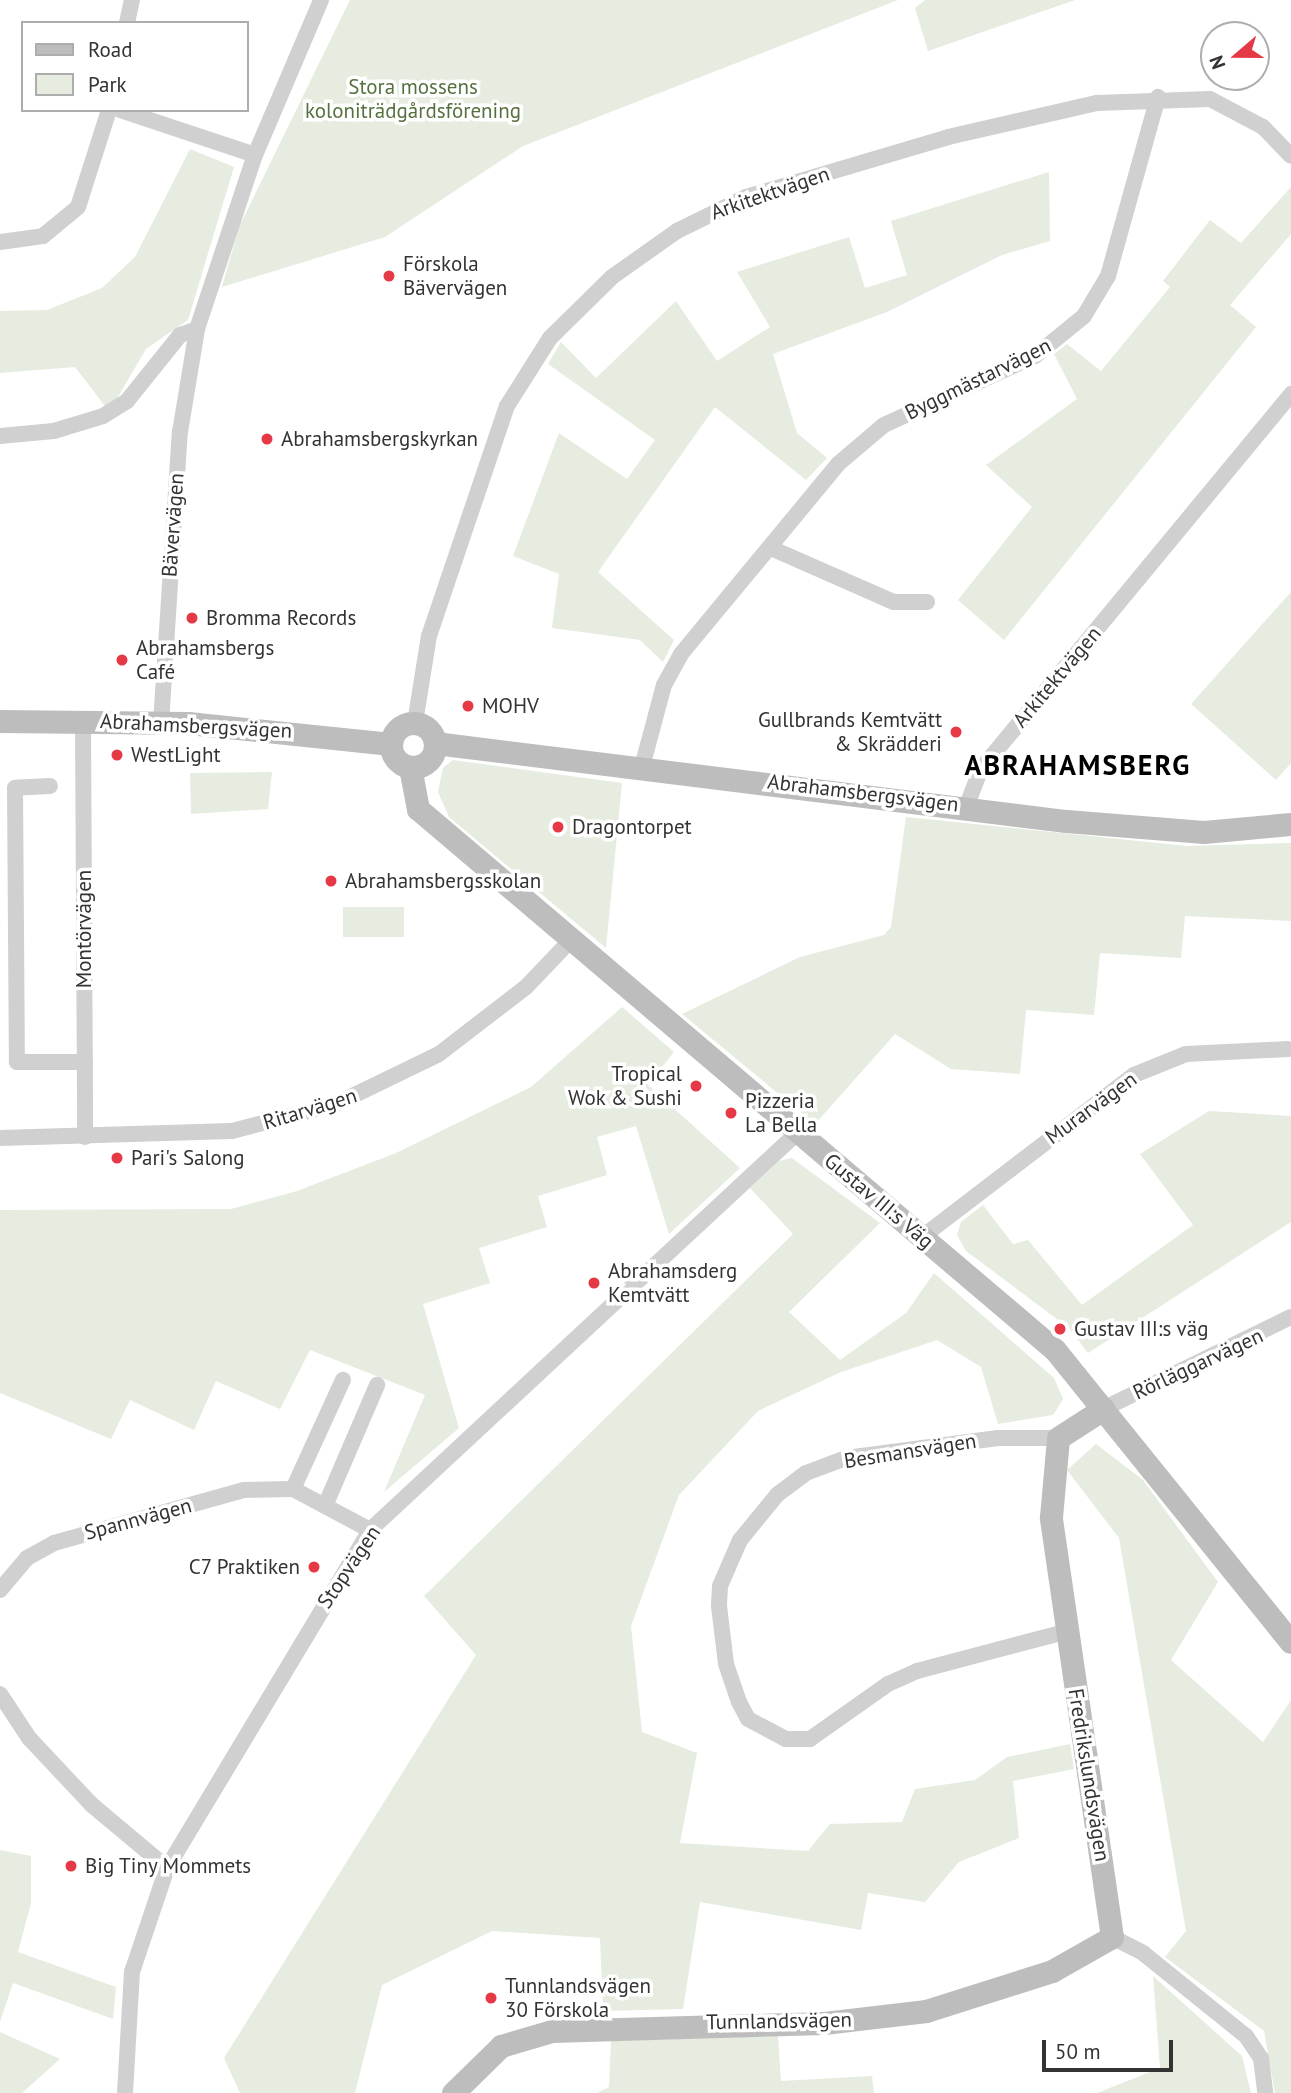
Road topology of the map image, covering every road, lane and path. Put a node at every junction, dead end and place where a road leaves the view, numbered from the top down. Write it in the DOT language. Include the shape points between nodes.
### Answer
graph roads {
  1 [pos="132,0"];
  2 [pos="321,0"];
  3 [pos="127,21"];
  4 [pos="1157,97"];
  5 [pos="108,112"];
  6 [pos="126,112"];
  7 [pos="255,155"];
  8 [pos="1291,156"];
  9 [pos="0,242"];
  10 [pos="197,329"];
  11 [pos="1291,394"];
  12 [pos="0,436"];
  13 [pos="773,549"];
  14 [pos="927,602"];
  15 [pos="83,720"];
  16 [pos="0,722"];
  17 [pos="161,723"];
  18 [pos="415,723"];
  19 [pos="435,743"];
  20 [pos="391,744"];
  21 [pos="410,767"];
  22 [pos="642,767"];
  23 [pos="50,786"];
  24 [pos="7,788"];
  25 [pos="967,805"];
  26 [pos="1291,824"];
  27 [pos="0,913"];
  28 [pos="17,919"];
  29 [pos="570,941"];
  30 [pos="17,1003"];
  31 [pos="0,1004"];
  32 [pos="1288,1049"];
  33 [pos="85,1062"];
  34 [pos="797,1133"];
  35 [pos="85,1137"];
  36 [pos="0,1138"];
  37 [pos="922,1237"];
  38 [pos="1291,1317"];
  39 [pos="343,1380"];
  40 [pos="377,1385"];
  41 [pos="1103,1409"];
  42 [pos="1058,1437"];
  43 [pos="293,1489"];
  44 [pos="325,1506"];
  45 [pos="370,1530"];
  46 [pos="0,1590"];
  47 [pos="1065,1632"];
  48 [pos="1291,1642"];
  49 [pos="0,1694"];
  50 [pos="167,1868"];
  51 [pos="1112,1937"];
  52 [pos="125,2093"];
  53 [pos="453,2093"];
  54 [pos="1265,2093"];
  1 -- 3 [label="street"];
  2 -- 7 [label="street, Bävervägen"];
  4 -- 8 [label="street, Arkitektvägen" via="1192,96 1233,107"];
  4 -- 13 [label="street, Byggmästarvägen" via="1108,276 1084,316 1035,356 884,425 838,464"];
  4 -- 18 [label="street, Arkitektvägen" via="1097,103 948,137 746,197 677,231 612,277 550,338 507,406 429,636"];
  5 -- 9 [label="street" via="78,207 43,236"];
  6 -- 7 [label="street"];
  7 -- 10 [label="street, Bävervägen"];
  10 -- 12 [label="street" via="180,335 127,401 103,416 54,431"];
  10 -- 17 [label="street, Bävervägen" via="180,432"];
  11 -- 25 [label="street, Arkitektvägen" via="981,769"];
  13 -- 14 [label="street" via="894,602"];
  13 -- 22 [label="street, Byggmästarvägen" via="681,654 664,685"];
  15 -- 16 [label="street, Abrahamsbergsvägen"];
  15 -- 17 [label="street, Abrahamsbergsvägen"];
  15 -- 33 [label="street, Montörvägen"];
  17 -- 20 [label="street, Abrahamsbergsvägen" via="283,729"];
  18 -- 19 [label="street" via="428,729"];
  18 -- 20 [label="street" via="398,728"];
  19 -- 21 [label="street" via="429,761"];
  19 -- 22 [label="street, Abrahamsbergsvägen"];
  20 -- 21 [label="street" via="396,759"];
  21 -- 29 [label="street, Gustav III:s Väg" via="418,809"];
  22 -- 25 [label="street, Abrahamsbergsvägen"];
  23 -- 24 [label="street"];
  24 -- 28 [label="street"];
  25 -- 26 [label="street, Abrahamsbergsvägen" via="1204,832"];
  27 -- 28 [label="street"];
  28 -- 30 [label="street"];
  29 -- 34 [label="street, Gustav III:s Väg"];
  29 -- 35 [label="street, Ritarvägen" via="526,987 439,1054 336,1104 232,1131"];
  30 -- 31 [label="street"];
  30 -- 33 [label="street" via="17,1062"];
  32 -- 37 [label="street, Murarvägen" via="1186,1054 1134,1075"];
  33 -- 35 [label="street, Montörvägen"];
  34 -- 37 [label="street, Gustav III:s Väg"];
  34 -- 45 [label="street, Stopvägen"];
  35 -- 36 [label="street, Ritarvägen"];
  37 -- 41 [label="street, Gustav III:s Väg" via="1055,1350"];
  38 -- 41 [label="street, Rörläggarvägen"];
  39 -- 43 [label="street"];
  40 -- 44 [label="street"];
  41 -- 42 [label="street"];
  41 -- 48 [label="street, Gustav III:s Väg"];
  42 -- 47 [label="street, Fredrikslundsvägen" via="1051,1517"];
  42 -- 47 [label="street, Besmansvägen" via="998,1438 846,1458 806,1473 777,1494 740,1540 720,1586 719,1606 726,1664 739,1702 748,1719 786,1739 810,1739 888,1684 917,1671"];
  43 -- 44 [label="street, Spannvägen"];
  43 -- 46 [label="street, Spannvägen" via="244,1490 54,1543 27,1558"];
  44 -- 45 [label="street, Spannvägen"];
  45 -- 50 [label="street, Stopvägen"];
  47 -- 51 [label="street, Fredrikslundsvägen"];
  49 -- 50 [label="street" via="29,1738 92,1805"];
  50 -- 52 [label="street, Stopvägen" via="132,1972"];
  51 -- 53 [label="street, Tunnlandsvägen" via="1052,1971 926,2011 824,2023 552,2031 501,2046"];
  51 -- 54 [label="street" via="1143,1953 1246,2036 1261,2058"];
}
